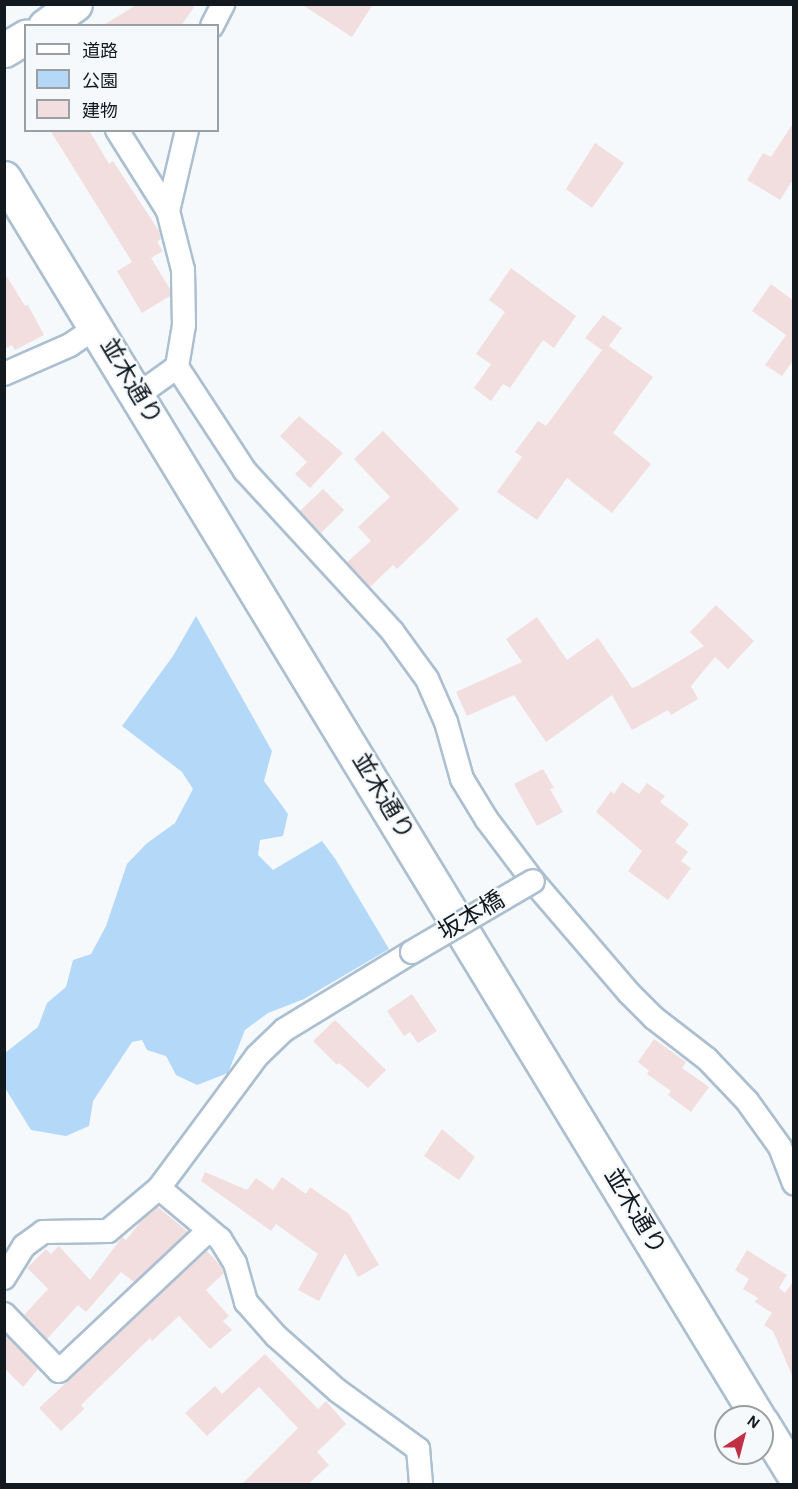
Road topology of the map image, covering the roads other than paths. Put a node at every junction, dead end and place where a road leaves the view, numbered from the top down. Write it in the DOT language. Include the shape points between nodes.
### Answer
graph roads {
  1 [pos="223,4"];
  2 [pos="213,24"];
  3 [pos="24,38"];
  4 [pos="4,50"];
  5 [pos="118,132"];
  6 [pos="187,132"];
  7 [pos="4,178"];
  8 [pos="168,211"];
  9 [pos="97,327"];
  10 [pos="177,367"];
  11 [pos="4,374"];
  12 [pos="138,395"];
  13 [pos="533,881"];
  14 [pos="794,1183"];
  15 [pos="159,1188"];
  16 [pos="208,1231"];
  17 [pos="4,1278"];
  18 [pos="4,1314"];
  19 [pos="752,1405"];
  20 [pos="774,1442"];
  21 [pos="794,1475"];
  22 [pos="421,1485"];
  1 -- 2 [label="street"];
  3 -- 4 [label="street"];
  5 -- 8 [label="street"];
  6 -- 8 [label="street"];
  7 -- 9 [label="street, 並木通り"];
  8 -- 10 [label="street" via="183,270 184,325"];
  9 -- 11 [label="street" via="70,345"];
  9 -- 12 [label="street, 並木通り"];
  10 -- 12 [label="street"];
  10 -- 13 [label="street" via="245,471 392,631 421,671 446,722 462,779"];
  12 -- 19 [label="street, 並木通り"];
  13 -- 14 [label="street" via="629,993 707,1059 747,1101 780,1147"];
  13 -- 15 [label="street, 坂本橋, bridge" via="284,1030 257,1056"];
  15 -- 16 [label="street"];
  15 -- 17 [label="street, 坂本橋" via="108,1231 43,1232 24,1246"];
  16 -- 18 [label="street" via="59,1371"];
  16 -- 22 [label="street" via="220,1239 236,1263 246,1302 276,1336 338,1391 418,1449"];
  20 -- 21 [label="street"];
}
